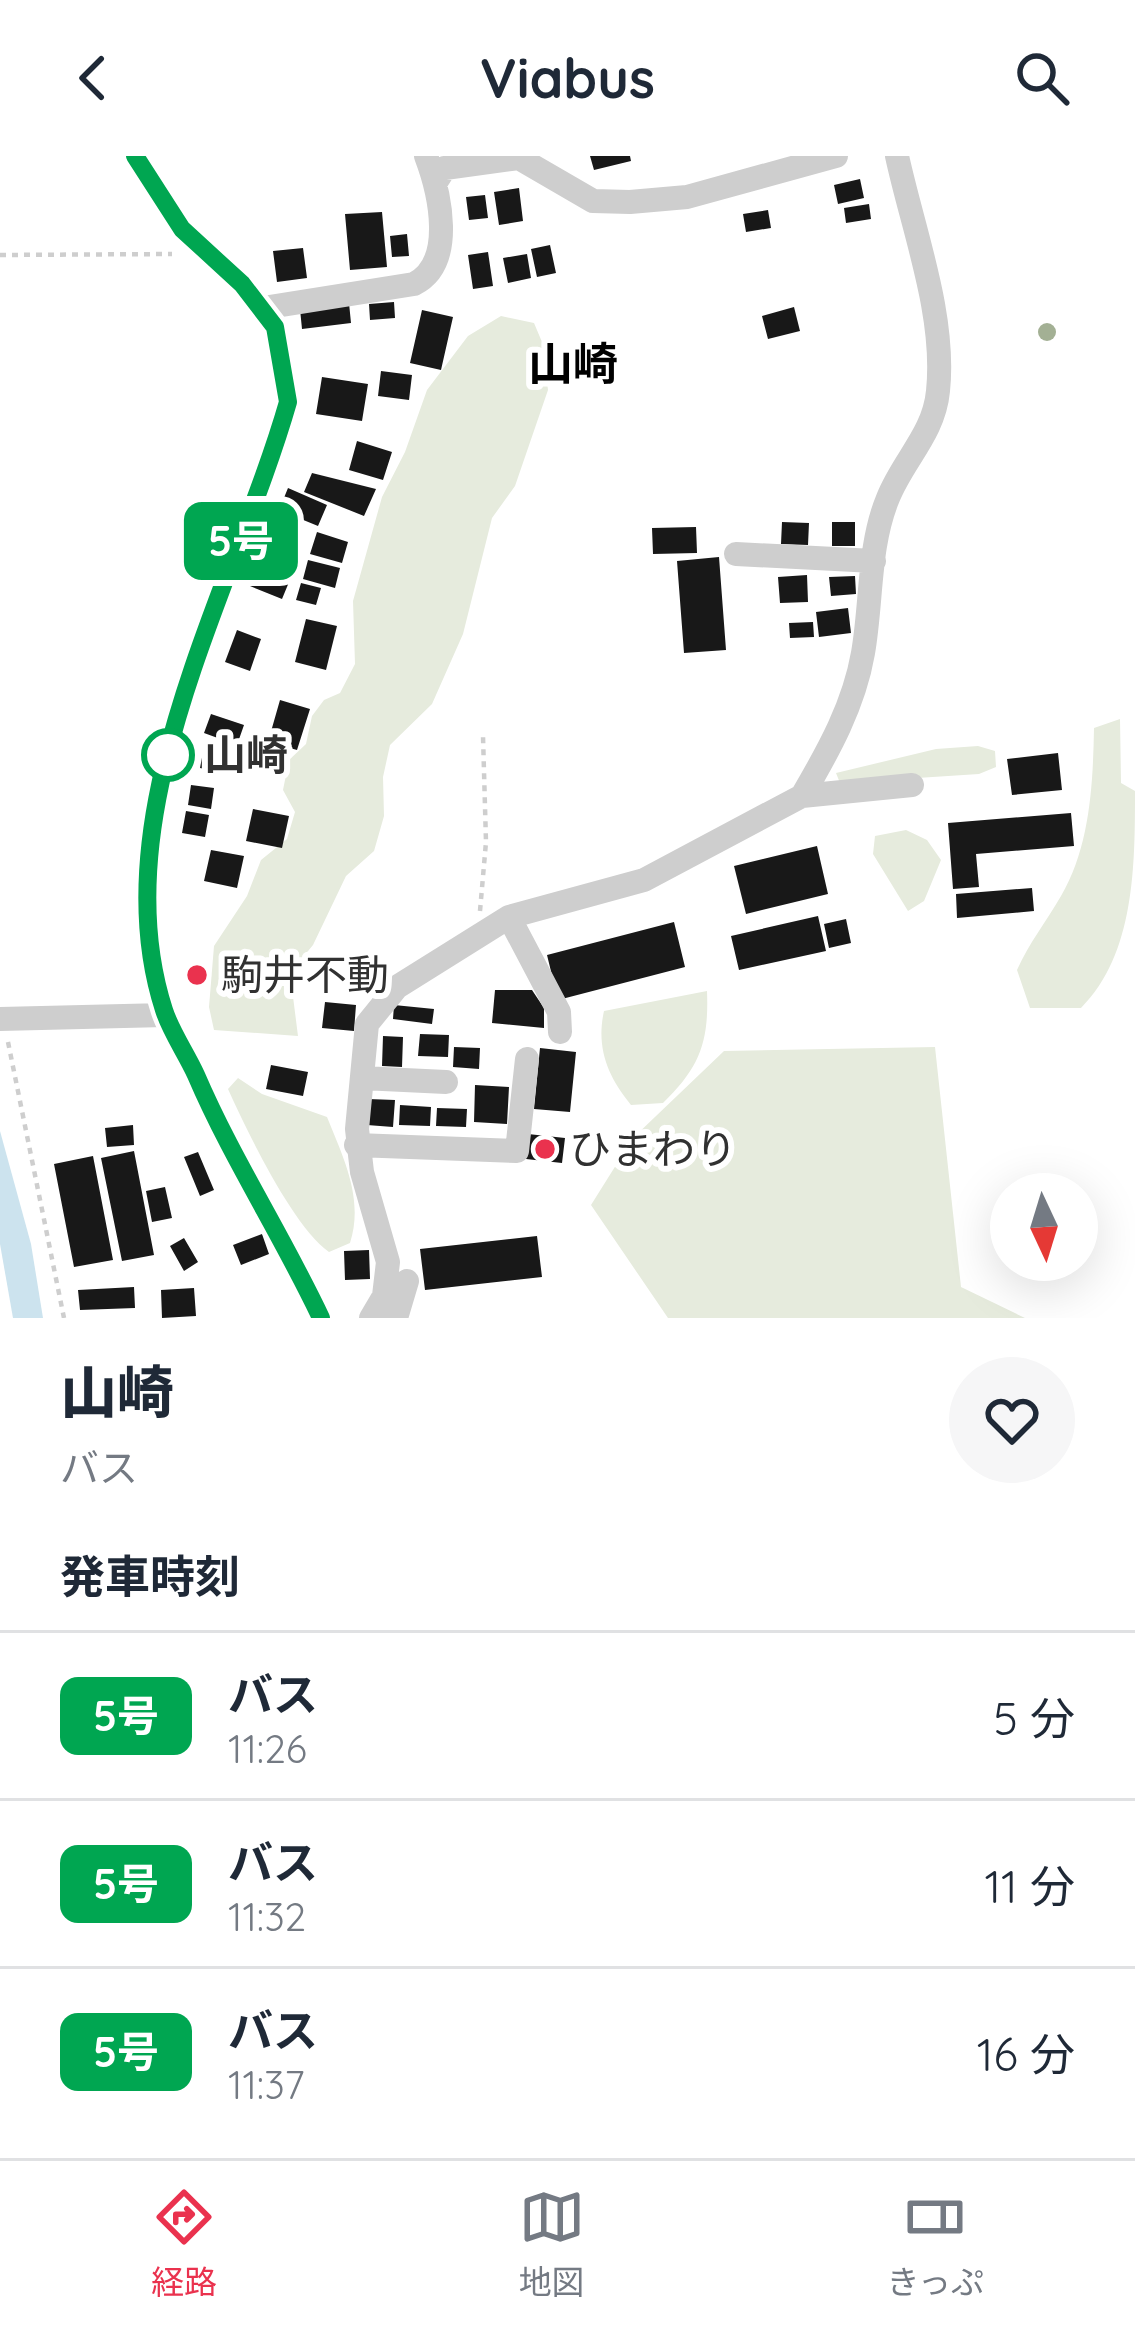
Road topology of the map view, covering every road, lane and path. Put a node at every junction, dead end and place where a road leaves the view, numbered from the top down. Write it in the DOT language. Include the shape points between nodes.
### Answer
graph roads {
  1 [pos="135,156"];
  2 [pos="426,156"];
  3 [pos="836,156"];
  4 [pos="897,156"];
  5 [pos="436,182"];
  6 [pos="190,254"];
  7 [pos="0,255"];
  8 [pos="263,308"];
  9 [pos="736,554"];
  10 [pos="874,561"];
  11 [pos="483,736"];
  12 [pos="912,785"];
  13 [pos="802,796"];
  14 [pos="509,917"];
  15 [pos="478,934"];
  16 [pos="165,1015"];
  17 [pos="2,1018"];
  18 [pos="560,1032"];
  19 [pos="527,1059"];
  20 [pos="362,1078"];
  21 [pos="446,1082"];
  22 [pos="356,1145"];
  23 [pos="407,1281"];
  24 [pos="64,1318"];
  25 [pos="321,1318"];
  26 [pos="371,1318"];
  27 [pos="396,1318"];
  1 -- 8 [label="street" via="182,229"];
  2 -- 5 [label="street"];
  3 -- 5 [label="street" via="657,201 592,201 519,158 458,164"];
  4 -- 10 [label="street" via="938,339 938,392 928,434 888,496"];
  5 -- 8 [label="street" via="439,252 430,276"];
  6 -- 7 [label="path"];
  8 -- 16 [label="street" via="284,354 288,402 166,760 149,882"];
  9 -- 10 [label="street"];
  10 -- 13 [label="street" via="862,657 839,733"];
  11 -- 15 [label="path"];
  12 -- 13 [label="street"];
  13 -- 14 [label="street" via="644,880"];
  14 -- 15 [label="street"];
  14 -- 18 [label="street" via="559,1012"];
  15 -- 20 [label="street" via="380,1004 367,1024"];
  16 -- 17 [label="street"];
  16 -- 25 [label="street"];
  17 -- 24 [label="path"];
  19 -- 22 [label="street" via="517,1151"];
  20 -- 21 [label="street"];
  20 -- 22 [label="street"];
  22 -- 26 [label="street" via="388,1262 384,1296"];
  23 -- 27 [label="street"];
}
